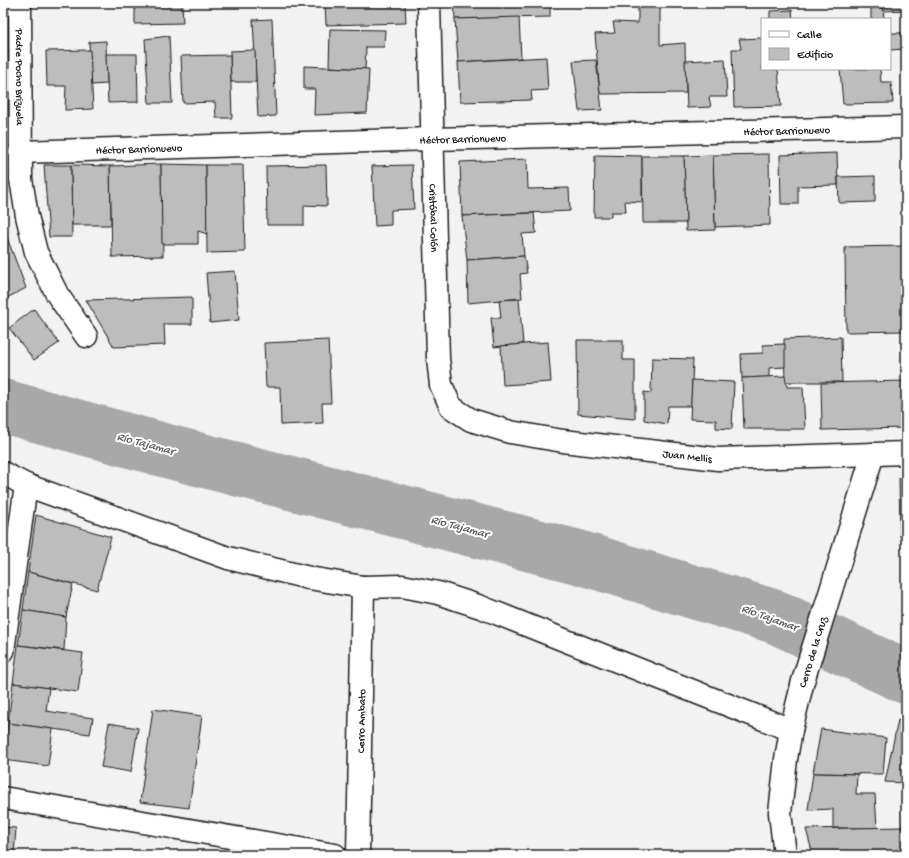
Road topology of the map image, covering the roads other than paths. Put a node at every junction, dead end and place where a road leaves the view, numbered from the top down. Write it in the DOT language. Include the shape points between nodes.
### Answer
graph roads {
  1 [pos="20,3"];
  2 [pos="429,3"];
  3 [pos="906,127"];
  4 [pos="432,139"];
  5 [pos="20,152"];
  6 [pos="86,336"];
  7 [pos="471,420"];
  8 [pos="873,454"];
  9 [pos="906,454"];
  10 [pos="3,473"];
  11 [pos="26,485"];
  12 [pos="363,587"];
  13 [pos="3,651"];
  14 [pos="791,730"];
  15 [pos="3,798"];
  16 [pos="335,855"];
  17 [pos="358,855"];
  18 [pos="785,855"];
  1 -- 5 [label="street, Padre Pocho Brizuela"];
  2 -- 4 [label="street, Cristóbal Colón"];
  3 -- 4 [label="street, Héctor Barrionuevo"];
  4 -- 5 [label="street, Héctor Barrionuevo"];
  4 -- 7 [label="street, Cristóbal Colón" via="441,386 452,407"];
  5 -- 6 [label="street, Padre Pocho Brizuela" via="21,179 36,252 57,294"];
  7 -- 8 [label="street, Juan Mellis" via="510,432 563,441 718,459"];
  8 -- 9 [label="street, Juan Mellis"];
  8 -- 14 [label="street, Cerro de la Cruz" via="803,681"];
  10 -- 11 [label="street"];
  11 -- 12 [label="street" via="228,558 309,578"];
  11 -- 13 [label="street"];
  12 -- 14 [label="street" via="402,586 438,593 481,607"];
  12 -- 17 [label="street, Cerro Ambato"];
  14 -- 18 [label="street, Cerro de la Cruz" via="780,813"];
  15 -- 16 [label="street"];
}
